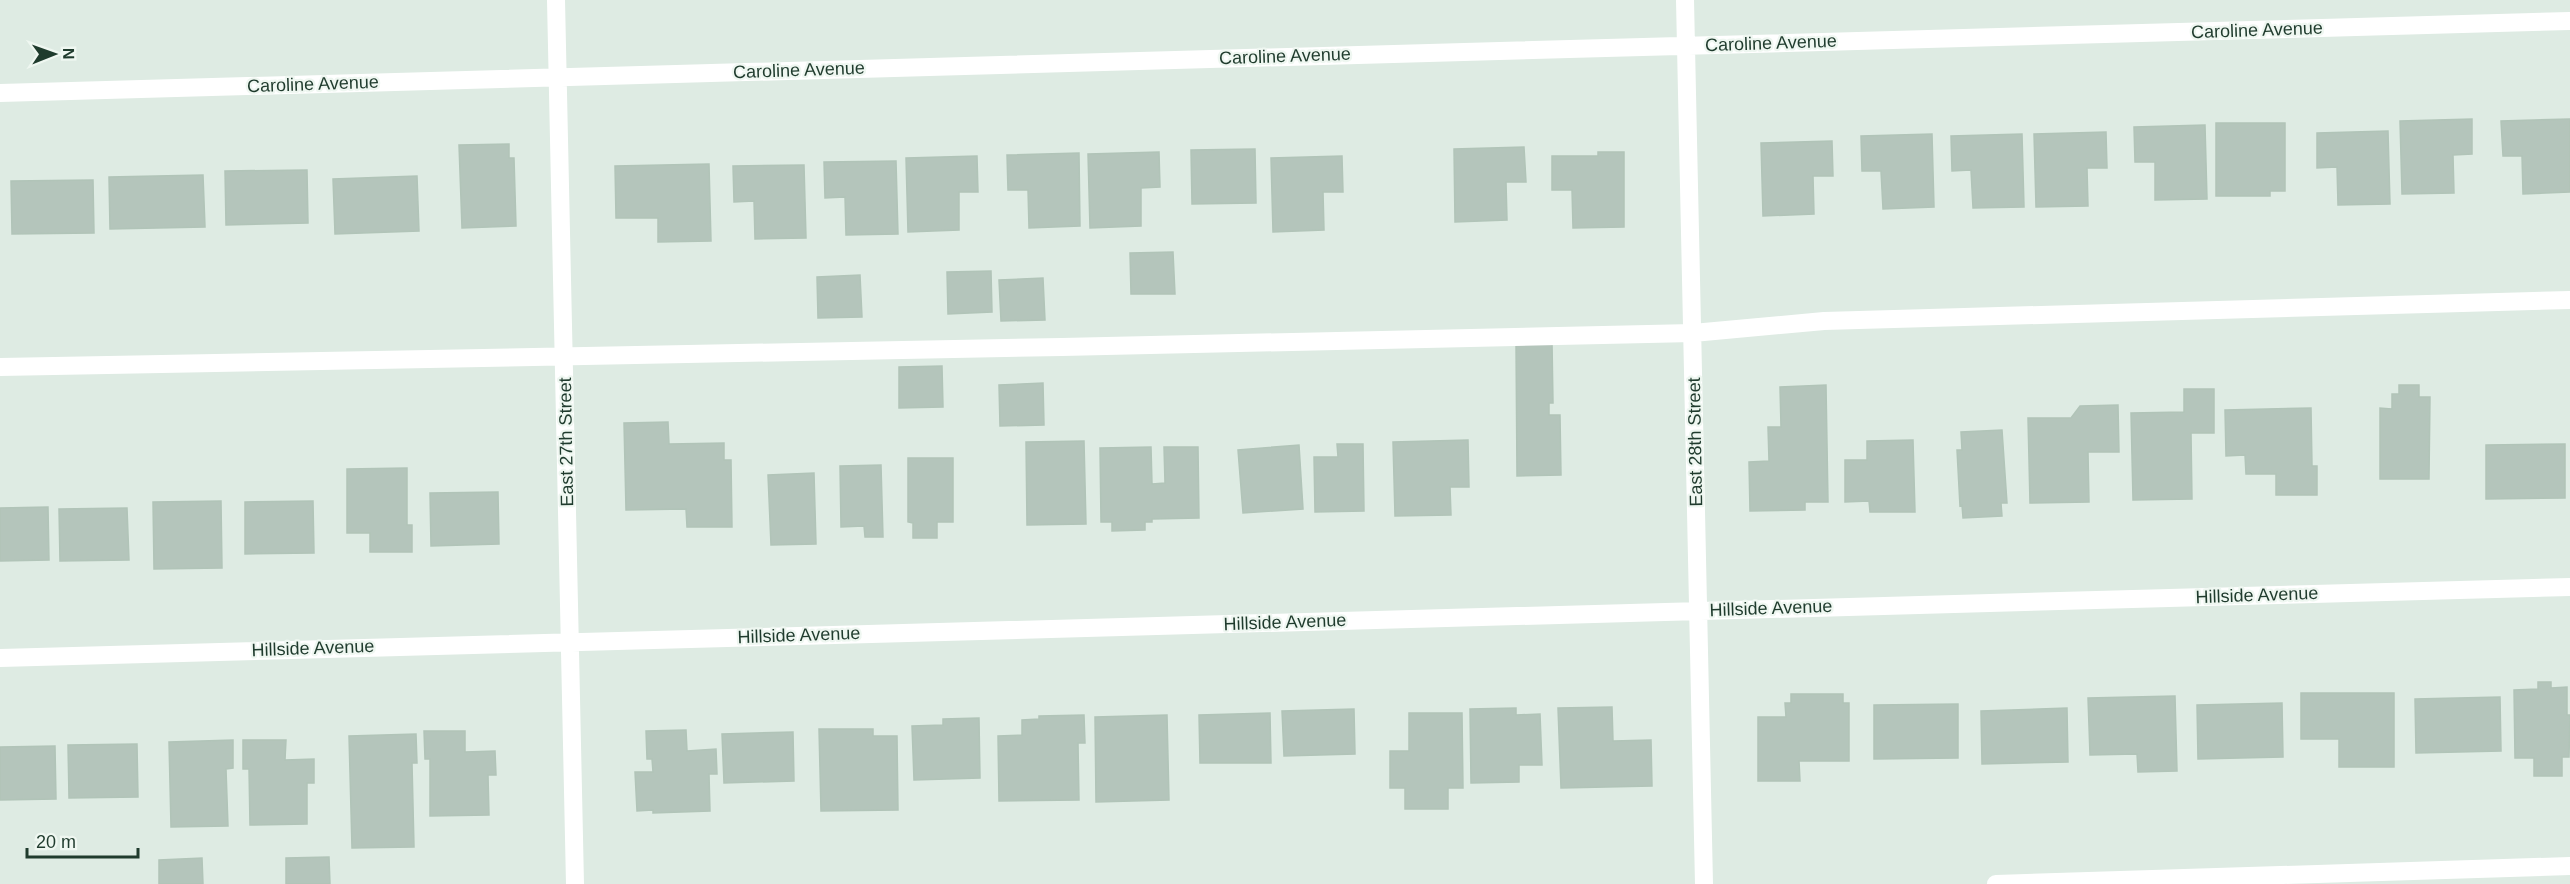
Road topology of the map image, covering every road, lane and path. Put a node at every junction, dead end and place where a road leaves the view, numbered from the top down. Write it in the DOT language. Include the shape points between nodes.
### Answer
graph roads {
  1 [pos="556,0"];
  2 [pos="1685,0"];
  3 [pos="2570,21"];
  4 [pos="1686,45"];
  5 [pos="557,77"];
  6 [pos="0,93"];
  7 [pos="2570,300"];
  8 [pos="1693,333"];
  9 [pos="564,356"];
  10 [pos="0,367"];
  11 [pos="2570,587"];
  12 [pos="1699,610"];
  13 [pos="570,641"];
  14 [pos="0,658"];
  15 [pos="2570,866"];
  16 [pos="575,884"];
  17 [pos="1704,884"];
  18 [pos="1996,884"];
  1 -- 5 [label="street, East 27th Street"];
  2 -- 4 [label="street, East 28th Street"];
  3 -- 4 [label="street, Caroline Avenue"];
  4 -- 5 [label="street, Caroline Avenue"];
  4 -- 8 [label="street, East 28th Street"];
  5 -- 6 [label="street, Caroline Avenue"];
  5 -- 9 [label="street, East 27th Street"];
  7 -- 8 [label="street" via="1824,321"];
  8 -- 9 [label="street"];
  8 -- 12 [label="street, East 28th Street"];
  9 -- 10 [label="street"];
  9 -- 13 [label="street, East 27th Street"];
  11 -- 12 [label="street, Hillside Avenue"];
  12 -- 13 [label="street, Hillside Avenue"];
  12 -- 17 [label="street, East 28th Street"];
  13 -- 14 [label="street, Hillside Avenue"];
  13 -- 16 [label="street, East 27th Street"];
  15 -- 18 [label="street"];
}
